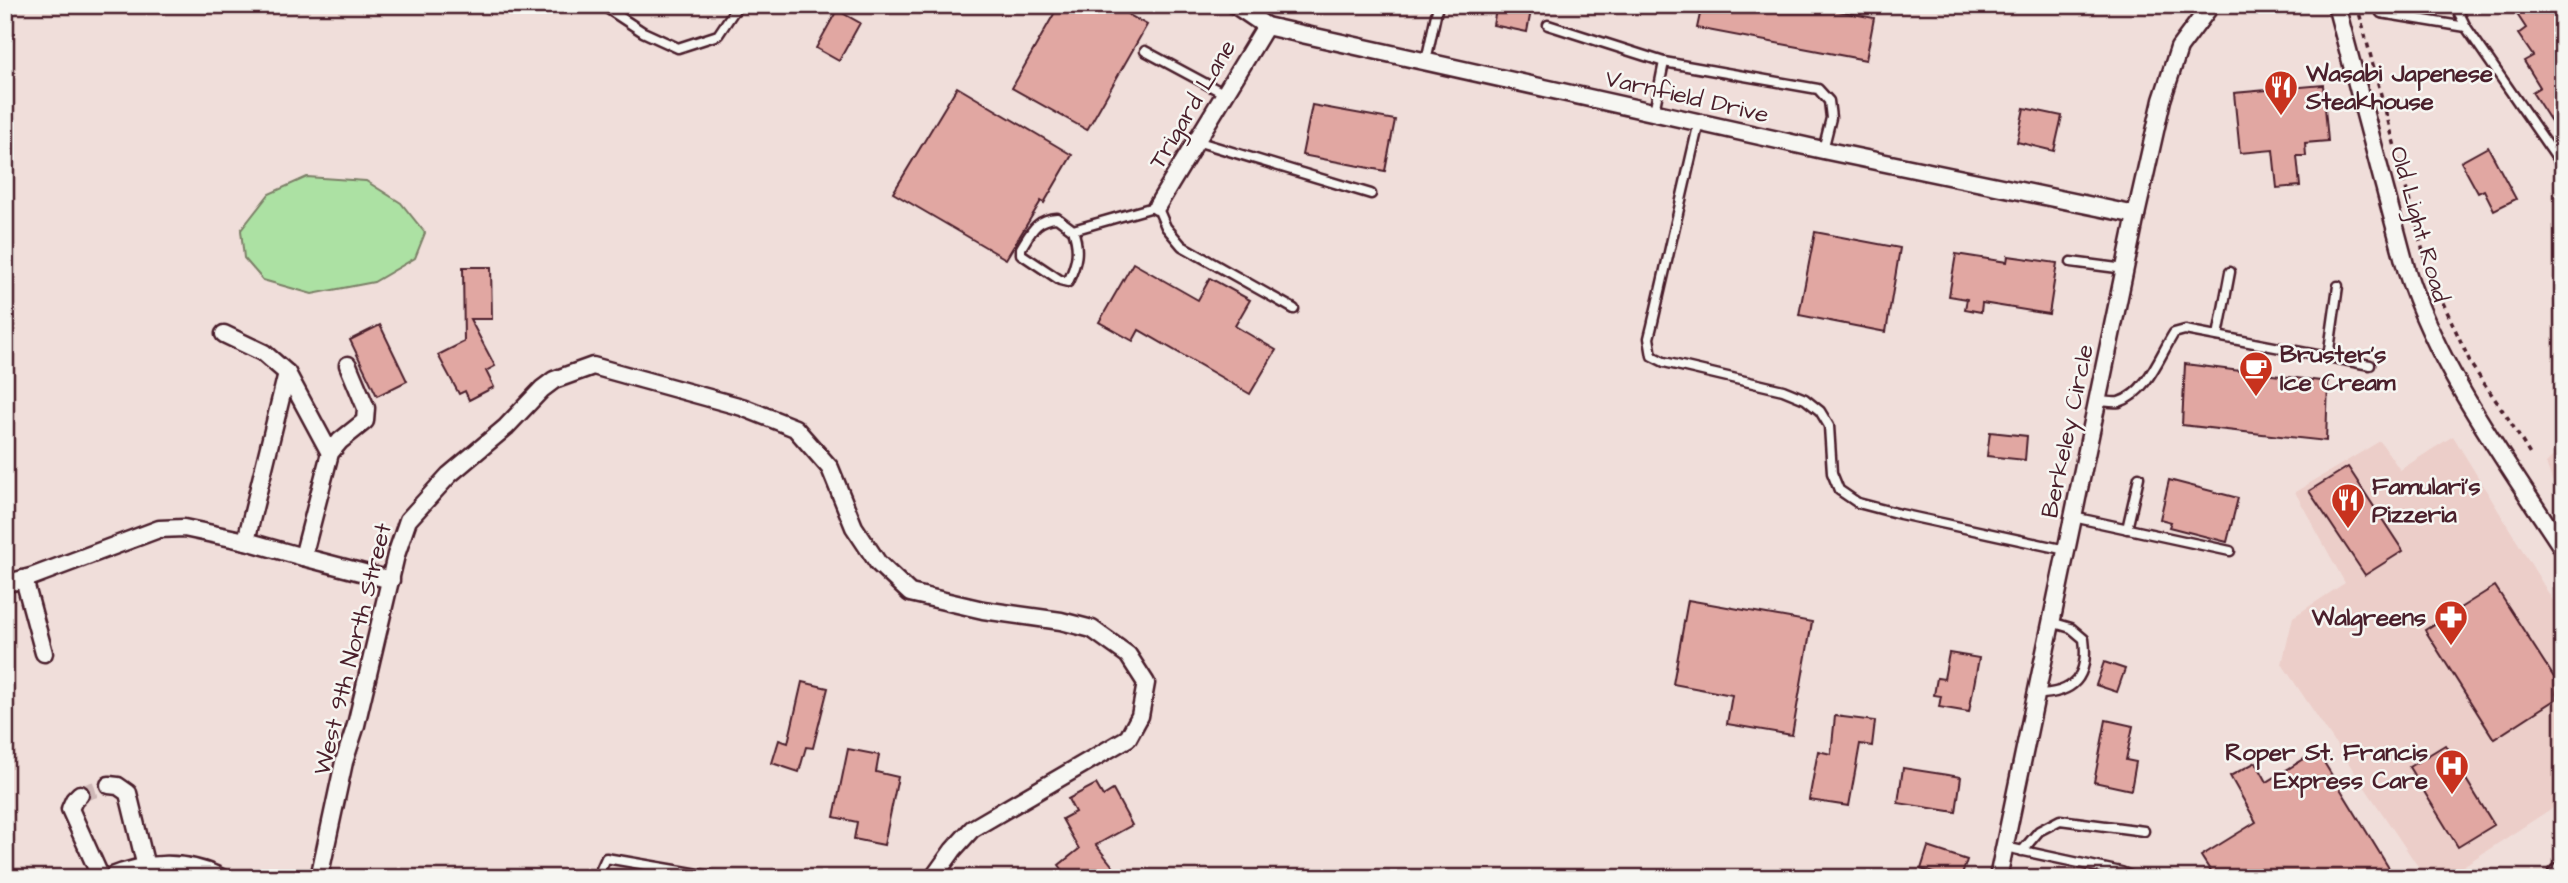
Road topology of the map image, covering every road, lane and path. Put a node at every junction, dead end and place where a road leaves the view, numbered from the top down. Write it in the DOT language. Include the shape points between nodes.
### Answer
graph roads {
  1 [pos="602,5"];
  2 [pos="738,5"];
  3 [pos="1234,5"];
  4 [pos="1438,5"];
  5 [pos="2211,5"];
  6 [pos="2336,5"];
  7 [pos="2357,5"];
  8 [pos="2455,5"];
  9 [pos="2381,13"];
  10 [pos="1548,25"];
  11 [pos="1266,26"];
  12 [pos="2466,27"];
  13 [pos="1145,51"];
  14 [pos="1426,61"];
  15 [pos="1664,62"];
  16 [pos="1224,94"];
  17 [pos="1654,112"];
  18 [pos="1699,122"];
  19 [pos="1196,141"];
  20 [pos="1823,150"];
  21 [pos="2563,167"];
  22 [pos="1371,194"];
  23 [pos="1157,206"];
  24 [pos="2136,215"];
  25 [pos="1073,230"];
  26 [pos="2071,262"];
  27 [pos="2125,269"];
  28 [pos="2230,272"];
  29 [pos="2338,286"];
  30 [pos="1294,310"];
  31 [pos="224,334"];
  32 [pos="2218,336"];
  33 [pos="2328,357"];
  34 [pos="348,365"];
  35 [pos="2370,365"];
  36 [pos="287,373"];
  37 [pos="2097,401"];
  38 [pos="330,453"];
  39 [pos="2532,458"];
  40 [pos="2138,477"];
  41 [pos="2073,517"];
  42 [pos="2127,529"];
  43 [pos="246,541"];
  44 [pos="2563,549"];
  45 [pos="2066,550"];
  46 [pos="2230,551"];
  47 [pos="303,557"];
  48 [pos="24,579"];
  49 [pos="391,580"];
  50 [pos="5,581"];
  51 [pos="2051,622"];
  52 [pos="44,653"];
  53 [pos="2036,694"];
  54 [pos="109,785"];
  55 [pos="80,793"];
  56 [pos="2144,831"];
  57 [pos="2005,847"];
  58 [pos="2022,851"];
  59 [pos="147,872"];
  60 [pos="101,878"];
  61 [pos="107,878"];
  62 [pos="222,878"];
  63 [pos="319,878"];
  64 [pos="597,878"];
  65 [pos="722,878"];
  66 [pos="933,878"];
  67 [pos="1998,878"];
  68 [pos="2135,878"];
  1 -- 2 [label="lane" via="678,48 719,35"];
  3 -- 11 [label="street, Varnfield Drive"];
  4 -- 14 [label="lane"];
  5 -- 24 [label="street, Berkeley Circle" via="2179,48"];
  6 -- 44 [label="street, Old Light Road" via="2418,306 2498,449"];
  7 -- 39 [label="path" via="2428,271 2472,366"];
  8 -- 12 [label="lane"];
  9 -- 12 [label="lane"];
  10 -- 15 [label="lane"];
  11 -- 14 [label="street, Varnfield Drive"];
  11 -- 16 [label="street, Trigard Lane"];
  12 -- 21 [label="lane"];
  13 -- 16 [label="lane"];
  14 -- 17 [label="street, Varnfield Drive"];
  15 -- 17 [label="lane"];
  15 -- 20 [label="lane" via="1818,89 1829,101"];
  16 -- 19 [label="street, Trigard Lane"];
  17 -- 18 [label="street, Varnfield Drive"];
  18 -- 20 [label="street, Varnfield Drive"];
  18 -- 45 [label="lane" via="1649,338 1652,356 1805,399 1829,426 1832,473 1839,490 1858,503"];
  19 -- 22 [label="lane"];
  19 -- 23 [label="street, Trigard Lane"];
  20 -- 24 [label="street, Varnfield Drive"];
  23 -- 25 [label="lane"];
  23 -- 30 [label="lane" via="1182,246"];
  24 -- 27 [label="street, Berkeley Circle"];
  25 -- 25 [label="lane" via="1057,218 1047,218 1037,223 1021,254 1068,282 1077,262"];
  26 -- 27 [label="lane"];
  27 -- 37 [label="street, Berkeley Circle"];
  28 -- 32 [label="lane"];
  29 -- 33 [label="lane"];
  31 -- 36 [label="street" via="264,353"];
  32 -- 33 [label="lane"];
  32 -- 37 [label="lane" via="2185,330 2174,334 2151,376 2139,388 2119,402"];
  33 -- 35 [label="lane"];
  34 -- 38 [label="street" via="366,408 365,421"];
  36 -- 38 [label="street"];
  36 -- 43 [label="street"];
  37 -- 41 [label="street, Berkeley Circle"];
  38 -- 47 [label="street"];
  40 -- 42 [label="lane"];
  41 -- 42 [label="lane"];
  41 -- 45 [label="street, Berkeley Circle"];
  42 -- 46 [label="lane"];
  43 -- 47 [label="street"];
  43 -- 48 [label="street" via="184,528 159,529"];
  45 -- 51 [label="street, Berkeley Circle"];
  47 -- 49 [label="street"];
  48 -- 50 [label="street"];
  48 -- 52 [label="street"];
  49 -- 63 [label="street, West 9th North Street"];
  49 -- 66 [label="street, West 9th North Street" via="408,520 449,475 554,380 593,366 741,407 795,428 830,468 854,527 878,563 910,593 1092,629 1128,655 1146,682 1140,716 1128,738 972,829"];
  51 -- 53 [label="street, Berkeley Circle"];
  51 -- 53 [label="lane" via="2071,628 2084,639 2084,664 2072,688"];
  53 -- 57 [label="street, Berkeley Circle"];
  54 -- 59 [label="street" via="128,793"];
  55 -- 60 [label="street" via="70,810"];
  56 -- 58 [label="lane" via="2060,820 2039,831"];
  57 -- 58 [label="lane"];
  57 -- 67 [label="street, Berkeley Circle"];
  58 -- 68 [label="lane"];
  59 -- 61 [label="street" via="128,869"];
  59 -- 62 [label="street" via="175,863"];
  64 -- 65 [label="lane" via="606,858"];
}
